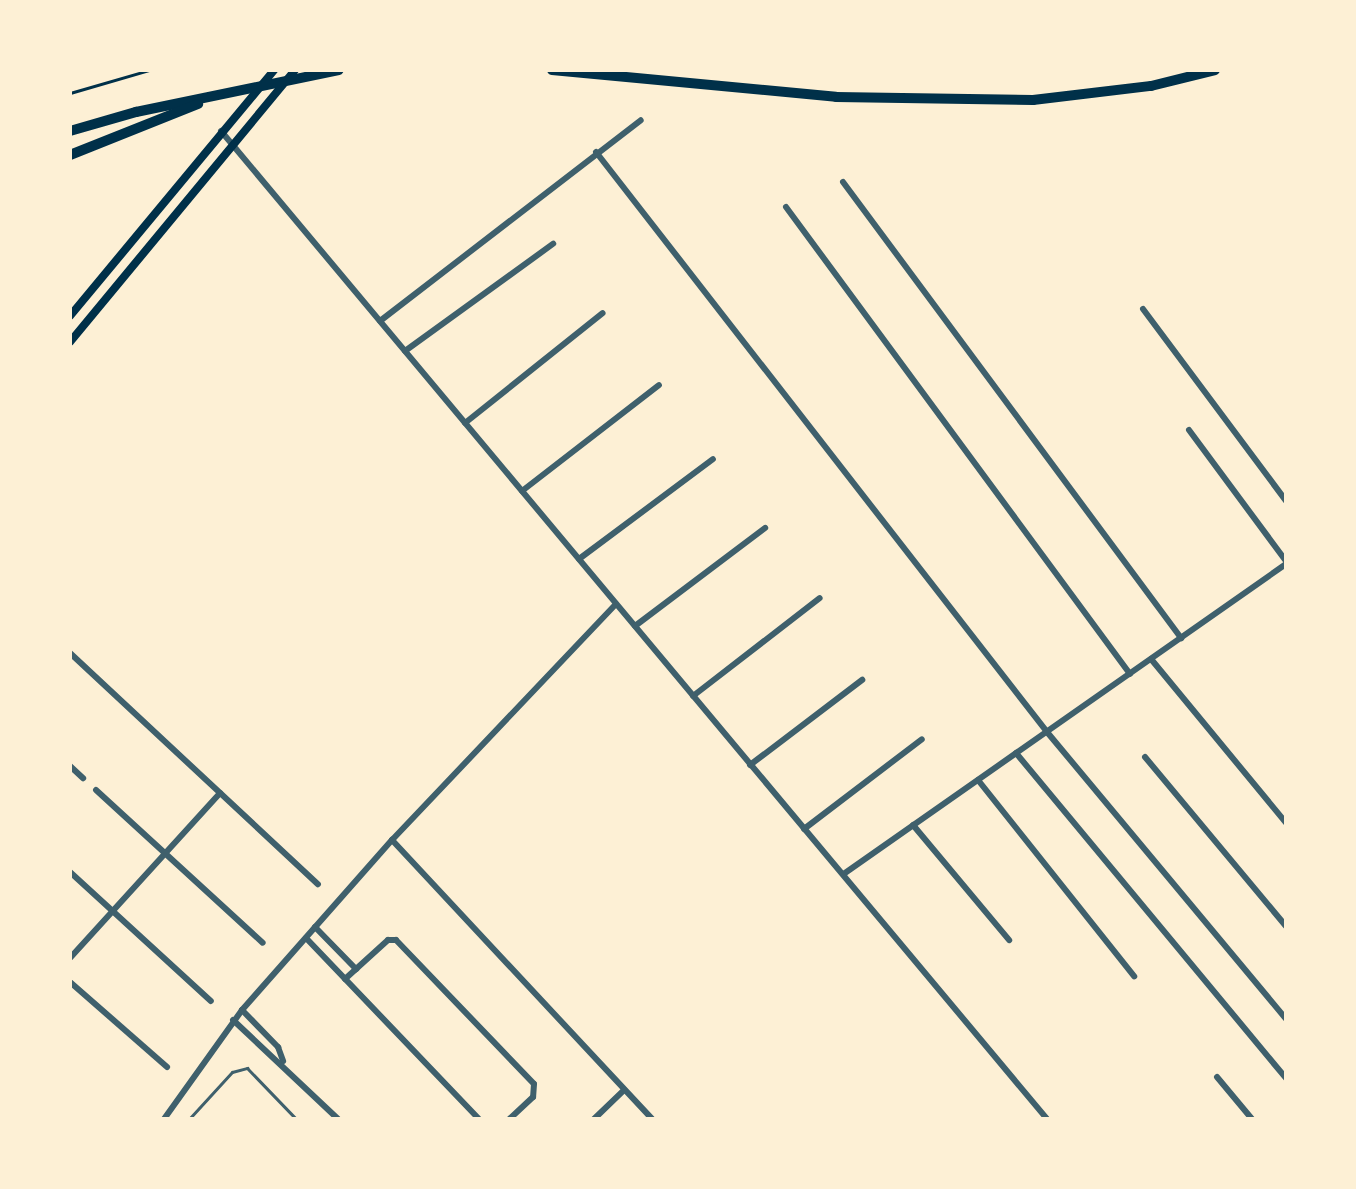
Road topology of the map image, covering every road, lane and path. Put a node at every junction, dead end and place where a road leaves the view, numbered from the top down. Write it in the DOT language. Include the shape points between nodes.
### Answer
graph roads {
  1 [pos="149,70"];
  2 [pos="274,70"];
  3 [pos="295,70"];
  4 [pos="339,70"];
  5 [pos="552,70"];
  6 [pos="1215,70"];
  7 [pos="330,71"];
  8 [pos="70,93"];
  9 [pos="214,97"];
  10 [pos="641,120"];
  11 [pos="70,131"];
  12 [pos="221,131"];
  13 [pos="231,143"];
  14 [pos="596,152"];
  15 [pos="70,155"];
  16 [pos="843,182"];
  17 [pos="786,207"];
  18 [pos="553,244"];
  19 [pos="1143,309"];
  20 [pos="603,313"];
  21 [pos="70,316"];
  22 [pos="380,321"];
  23 [pos="70,342"];
  24 [pos="405,351"];
  25 [pos="659,385"];
  26 [pos="465,423"];
  27 [pos="1189,430"];
  28 [pos="713,459"];
  29 [pos="522,491"];
  30 [pos="1286,501"];
  31 [pos="765,528"];
  32 [pos="579,559"];
  33 [pos="1286,562"];
  34 [pos="820,598"];
  35 [pos="616,604"];
  36 [pos="635,626"];
  37 [pos="1181,638"];
  38 [pos="70,653"];
  39 [pos="1151,659"];
  40 [pos="1130,674"];
  41 [pos="862,680"];
  42 [pos="693,696"];
  43 [pos="1047,732"];
  44 [pos="922,739"];
  45 [pos="1016,753"];
  46 [pos="1145,757"];
  47 [pos="750,765"];
  48 [pos="70,766"];
  49 [pos="83,778"];
  50 [pos="978,780"];
  51 [pos="96,790"];
  52 [pos="220,793"];
  53 [pos="1286,823"];
  54 [pos="913,825"];
  55 [pos="804,829"];
  56 [pos="392,840"];
  57 [pos="165,854"];
  58 [pos="70,872"];
  59 [pos="845,873"];
  60 [pos="318,884"];
  61 [pos="113,911"];
  62 [pos="1286,926"];
  63 [pos="315,927"];
  64 [pos="306,938"];
  65 [pos="1009,940"];
  66 [pos="263,943"];
  67 [pos="70,958"];
  68 [pos="356,969"];
  69 [pos="1134,976"];
  70 [pos="345,979"];
  71 [pos="70,982"];
  72 [pos="211,1001"];
  73 [pos="242,1010"];
  74 [pos="1286,1019"];
  75 [pos="233,1020"];
  76 [pos="283,1061"];
  77 [pos="167,1067"];
  78 [pos="1217,1077"];
  79 [pos="1286,1078"];
  80 [pos="624,1090"];
  81 [pos="331,1111"];
  82 [pos="164,1119"];
  83 [pos="189,1119"];
  84 [pos="296,1119"];
  85 [pos="323,1119"];
  86 [pos="338,1119"];
  87 [pos="479,1119"];
  88 [pos="509,1119"];
  89 [pos="594,1119"];
  90 [pos="652,1119"];
  91 [pos="1047,1119"];
  92 [pos="1252,1119"];
  1 -- 8 [label="path"];
  2 -- 12 [label="main road"];
  3 -- 13 [label="main road"];
  4 -- 7 [label="highway"];
  5 -- 6 [label="highway" via="836,97 970,100 1088,95"];
  7 -- 9 [label="highway"];
  9 -- 11 [label="highway"];
  9 -- 15 [label="highway"];
  10 -- 14 [label="street"];
  12 -- 13 [label="street"];
  12 -- 21 [label="main road"];
  13 -- 22 [label="street"];
  13 -- 23 [label="main road"];
  14 -- 22 [label="street"];
  14 -- 43 [label="street"];
  16 -- 37 [label="street"];
  17 -- 40 [label="street"];
  18 -- 24 [label="street"];
  19 -- 30 [label="street"];
  20 -- 26 [label="street"];
  22 -- 24 [label="street"];
  24 -- 26 [label="street"];
  25 -- 29 [label="street"];
  26 -- 29 [label="street"];
  27 -- 33 [label="street"];
  28 -- 32 [label="street"];
  29 -- 32 [label="street"];
  31 -- 36 [label="street"];
  32 -- 35 [label="street"];
  33 -- 37 [label="street"];
  34 -- 42 [label="street"];
  35 -- 36 [label="street"];
  35 -- 56 [label="street"];
  36 -- 42 [label="street"];
  37 -- 39 [label="street"];
  38 -- 52 [label="street"];
  39 -- 40 [label="street"];
  39 -- 53 [label="street"];
  40 -- 43 [label="street"];
  41 -- 47 [label="street"];
  42 -- 47 [label="street"];
  43 -- 45 [label="street"];
  43 -- 74 [label="street"];
  44 -- 55 [label="street"];
  45 -- 50 [label="street"];
  45 -- 79 [label="street"];
  46 -- 62 [label="street"];
  47 -- 55 [label="street"];
  48 -- 49 [label="street"];
  50 -- 54 [label="street"];
  50 -- 69 [label="street"];
  51 -- 57 [label="street"];
  52 -- 57 [label="street"];
  52 -- 60 [label="street"];
  54 -- 59 [label="street"];
  54 -- 65 [label="street"];
  55 -- 59 [label="street"];
  56 -- 63 [label="street"];
  56 -- 80 [label="street"];
  57 -- 61 [label="street"];
  57 -- 66 [label="street"];
  58 -- 61 [label="street"];
  59 -- 91 [label="street"];
  61 -- 67 [label="street"];
  61 -- 72 [label="street"];
  63 -- 64 [label="street"];
  63 -- 68 [label="street"];
  64 -- 70 [label="street"];
  64 -- 73 [label="street"];
  68 -- 70 [label="street"];
  68 -- 88 [label="street" via="388,940 396,940 535,1090"];
  70 -- 87 [label="street"];
  71 -- 77 [label="street"];
  73 -- 75 [label="street"];
  73 -- 76 [label="street" via="278,1047"];
  75 -- 76 [label="street"];
  75 -- 82 [label="street"];
  76 -- 81 [label="street"];
  78 -- 92 [label="street"];
  80 -- 89 [label="street"];
  80 -- 90 [label="street"];
  81 -- 85 [label="street"];
  81 -- 86 [label="street"];
  83 -- 84 [label="lane" via="232,1072 247,1068"];
}
